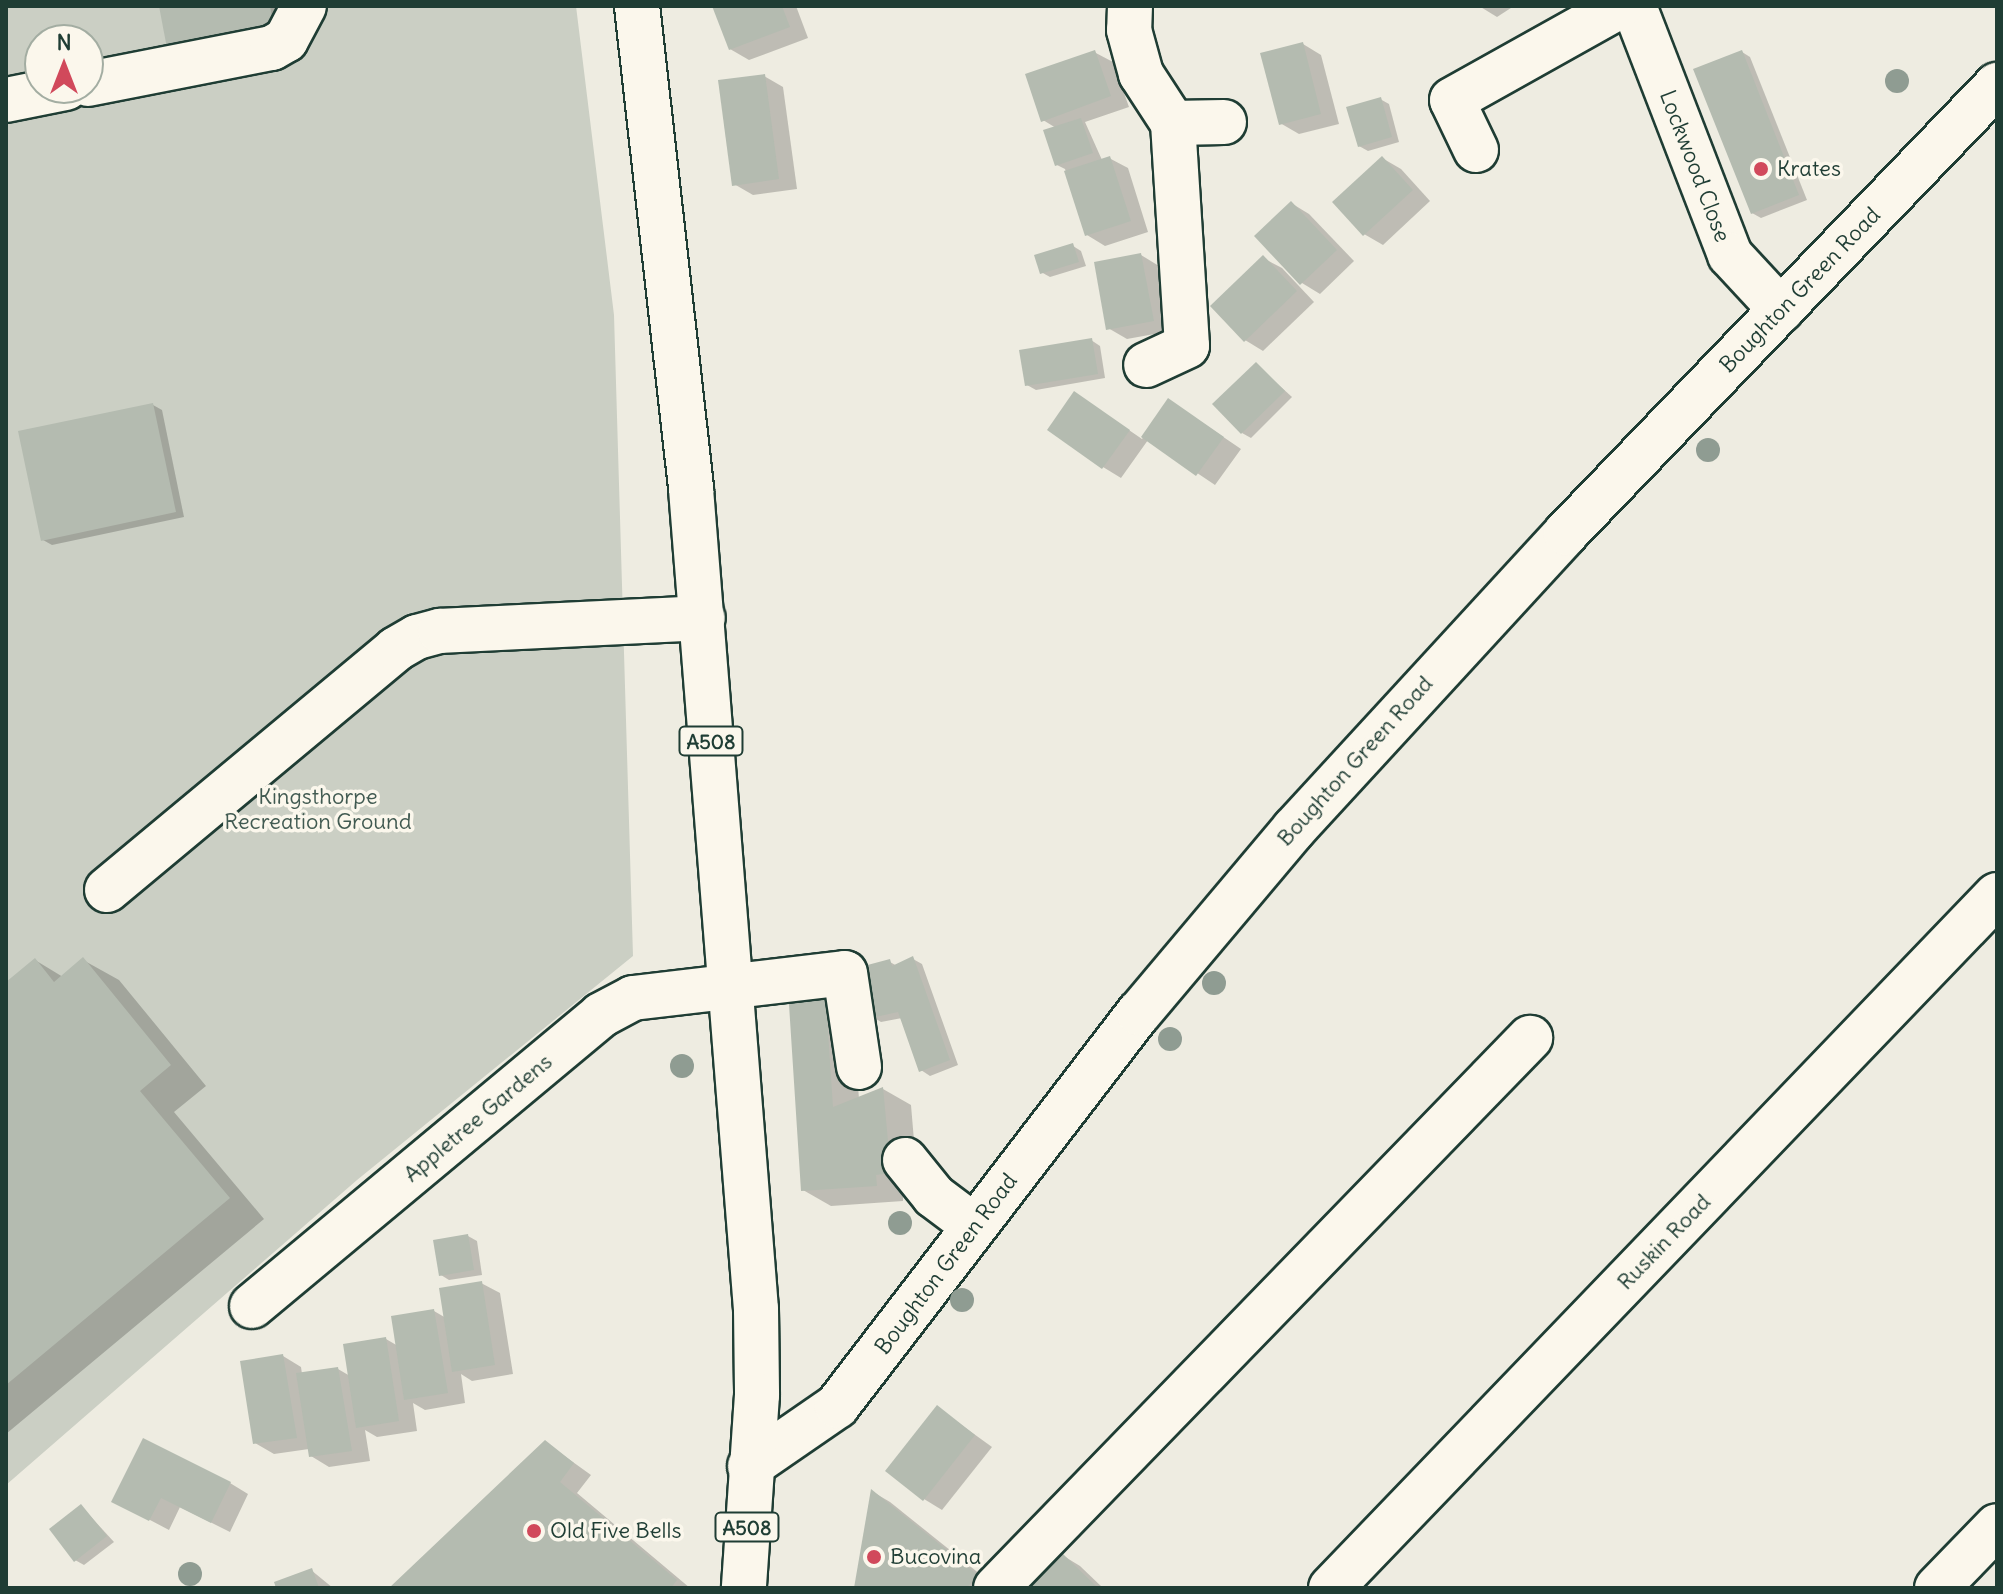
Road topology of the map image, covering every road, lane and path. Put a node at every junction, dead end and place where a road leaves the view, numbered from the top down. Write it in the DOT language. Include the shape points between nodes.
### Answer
graph roads {
  1 [pos="304,6"];
  2 [pos="637,6"];
  3 [pos="1130,6"];
  4 [pos="1620,6"];
  5 [pos="1634,6"];
  6 [pos="104,81"];
  7 [pos="1997,85"];
  8 [pos="1224,122"];
  9 [pos="1173,123"];
  10 [pos="1476,150"];
  11 [pos="1781,310"];
  12 [pos="1146,365"];
  13 [pos="703,618"];
  14 [pos="107,890"];
  15 [pos="1997,895"];
  16 [pos="730,985"];
  17 [pos="1530,1038"];
  18 [pos="859,1067"];
  19 [pos="905,1160"];
  20 [pos="974,1226"];
  21 [pos="252,1306"];
  22 [pos="750,1466"];
  23 [pos="1997,1526"];
  24 [pos="744,1588"];
  25 [pos="996,1588"];
  26 [pos="1331,1588"];
  27 [pos="1937,1588"];
  1 -- 6 [label="main road" via="286,40 272,48"];
  2 -- 13 [label="main road, A508"];
  3 -- 9 [label="main road" via="1129,30 1141,74"];
  4 -- 10 [label="main road" via="1452,100"];
  5 -- 11 [label="main road, Lockwood Close" via="1730,255"];
  7 -- 11 [label="main road, Boughton Green Road"];
  8 -- 9 [label="main road"];
  9 -- 12 [label="main road" via="1187,346"];
  11 -- 20 [label="main road, Boughton Green Road" via="1304,817 1139,1013"];
  13 -- 14 [label="main road" via="440,631 417,637"];
  13 -- 16 [label="main road, A508"];
  15 -- 26 [label="main road, Ruskin Road"];
  16 -- 18 [label="main road, Appletree Gardens" via="845,973"];
  16 -- 21 [label="main road, Appletree Gardens" via="657,992 601,1015"];
  16 -- 22 [label="main road, A508" via="758,1351"];
  17 -- 25 [label="main road"];
  19 -- 20 [label="main road" via="934,1196"];
  20 -- 22 [label="main road, Boughton Green Road" via="837,1406"];
  22 -- 24 [label="main road, A508"];
  23 -- 27 [label="main road"];
}
